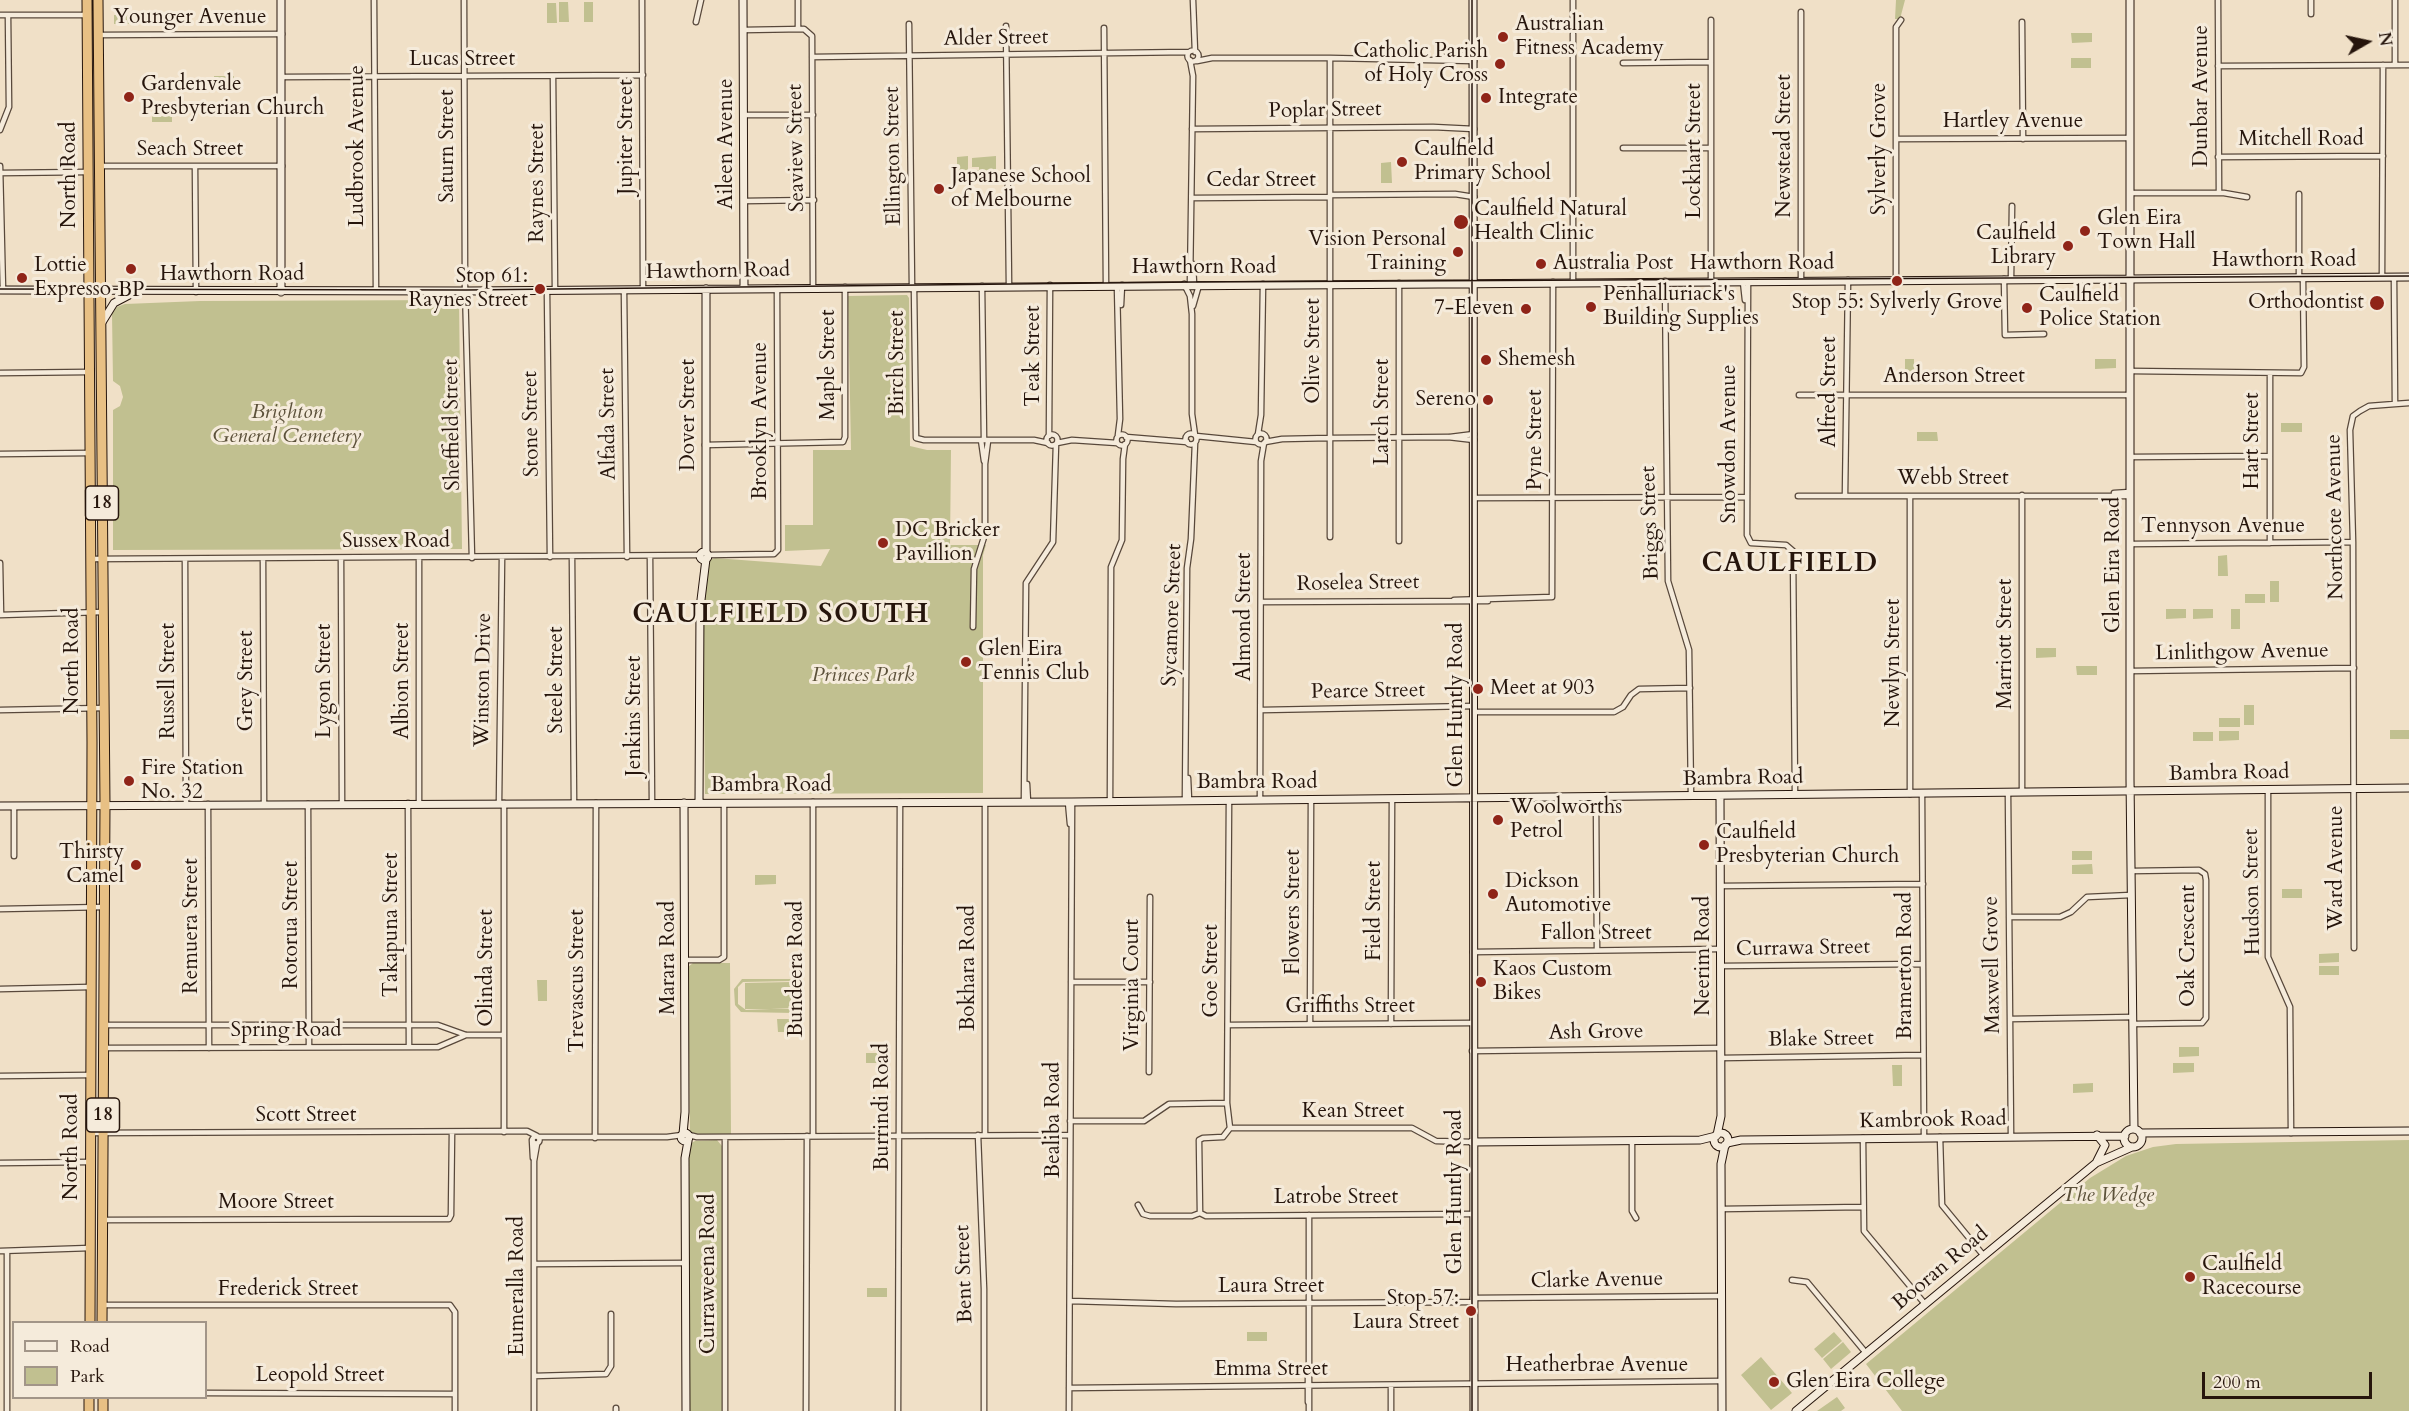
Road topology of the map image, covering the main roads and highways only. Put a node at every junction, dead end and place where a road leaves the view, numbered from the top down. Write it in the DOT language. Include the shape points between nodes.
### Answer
graph roads {
  1 [pos="87,0"];
  2 [pos="98,0"];
  3 [pos="100,254"];
  4 [pos="88,255"];
  5 [pos="92,753"];
  6 [pos="104,753"];
  7 [pos="90,1321"];
  8 [pos="102,1321"];
  1 -- 4 [label="highway, North Road / 18"];
  2 -- 3 [label="highway, North Road / 18"];
  3 -- 4 [label="highway"];
  3 -- 6 [label="highway, North Road / 18"];
  4 -- 5 [label="highway, North Road / 18"];
  5 -- 6 [label="highway"];
  5 -- 7 [label="highway, North Road / 18"];
  6 -- 8 [label="highway, North Road / 18"];
}
